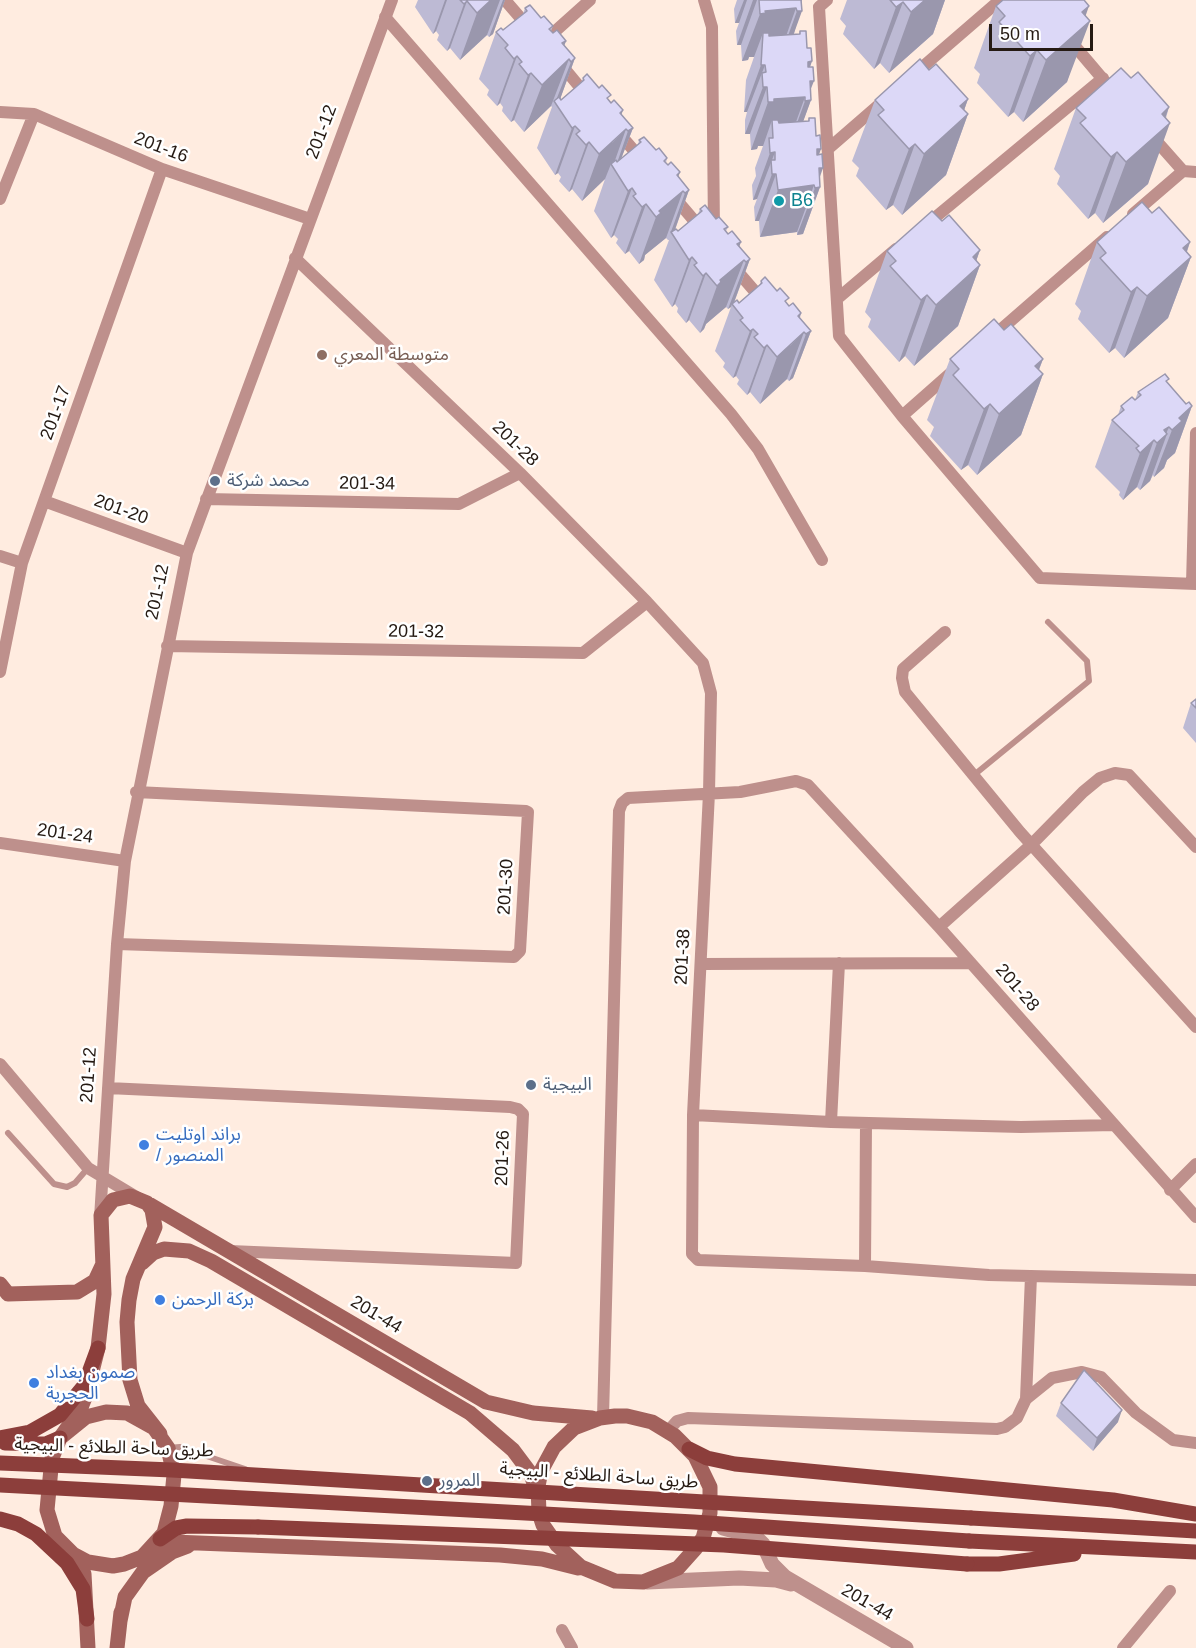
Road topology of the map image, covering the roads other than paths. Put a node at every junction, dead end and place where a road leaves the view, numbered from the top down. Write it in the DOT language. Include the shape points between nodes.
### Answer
graph roads {
  1 [pos="392,0"];
  2 [pos="505,0"];
  3 [pos="590,0"];
  4 [pos="704,0"];
  5 [pos="827,0"];
  6 [pos="1000,0"];
  7 [pos="386,17"];
  8 [pos="1058,26"];
  9 [pos="542,43"];
  10 [pos="1103,78"];
  11 [pos="1117,95"];
  12 [pos="595,105"];
  13 [pos="0,112"];
  14 [pos="34,114"];
  15 [pos="610,122"];
  16 [pos="1146,129"];
  17 [pos="828,149"];
  18 [pos="162,169"];
  19 [pos="1182,171"];
  20 [pos="1196,171"];
  21 [pos="0,199"];
  22 [pos="310,219"];
  23 [pos="718,249"];
  24 [pos="295,258"];
  25 [pos="837,299"];
  26 [pos="769,308"];
  27 [pos="981,347"];
  28 [pos="963,363"];
  29 [pos="902,416"];
  30 [pos="1196,433"];
  31 [pos="520,473"];
  32 [pos="206,498"];
  33 [pos="44,501"];
  34 [pos="186,553"];
  35 [pos="0,556"];
  36 [pos="822,560"];
  37 [pos="22,563"];
  38 [pos="1194,584"];
  39 [pos="647,602"];
  40 [pos="1048,622"];
  41 [pos="945,632"];
  42 [pos="167,646"];
  43 [pos="703,663"];
  44 [pos="0,672"];
  45 [pos="974,776"];
  46 [pos="136,792"];
  47 [pos="709,793"];
  48 [pos="0,843"];
  49 [pos="1031,845"];
  50 [pos="1196,847"];
  51 [pos="125,861"];
  52 [pos="939,927"];
  53 [pos="117,944"];
  54 [pos="839,963"];
  55 [pos="971,963"];
  56 [pos="701,964"];
  57 [pos="1196,1027"];
  58 [pos="0,1064"];
  59 [pos="108,1088"];
  60 [pos="693,1115"];
  61 [pos="831,1122"];
  62 [pos="867,1123"];
  63 [pos="1114,1125"];
  64 [pos="8,1132"];
  65 [pos="1196,1164"];
  66 [pos="88,1168"];
  67 [pos="101,1176"];
  68 [pos="1170,1190"];
  69 [pos="143,1201"];
  70 [pos="1196,1217"];
  71 [pos="100,1224"];
  72 [pos="230,1251"];
  73 [pos="103,1257"];
  74 [pos="865,1266"];
  75 [pos="1031,1275"];
  76 [pos="133,1278"];
  77 [pos="1196,1280"];
  78 [pos="2,1291"];
  79 [pos="64,1293"];
  80 [pos="101,1329"];
  81 [pos="98,1348"];
  82 [pos="1026,1399"];
  83 [pos="602,1417"];
  84 [pos="668,1431"];
  85 [pos="160,1434"];
  86 [pos="0,1438"];
  87 [pos="60,1438"];
  88 [pos="0,1443"];
  89 [pos="1196,1443"];
  90 [pos="168,1448"];
  91 [pos="689,1449"];
  92 [pos="0,1463"];
  93 [pos="248,1470"];
  94 [pos="0,1485"];
  95 [pos="537,1499"];
  96 [pos="710,1508"];
  97 [pos="1196,1514"];
  98 [pos="0,1518"];
  99 [pos="1196,1531"];
  100 [pos="55,1536"];
  101 [pos="205,1542"];
  102 [pos="151,1549"];
  103 [pos="1140,1550"];
  104 [pos="69,1551"];
  105 [pos="1196,1552"];
  106 [pos="589,1573"];
  107 [pos="643,1582"];
  108 [pos="808,1591"];
  109 [pos="1170,1592"];
  110 [pos="87,1619"];
  111 [pos="120,1621"];
  112 [pos="562,1630"];
  113 [pos="88,1648"];
  114 [pos="117,1648"];
  115 [pos="572,1648"];
  116 [pos="906,1648"];
  117 [pos="1123,1648"];
  1 -- 7 [label="street, 201-12"];
  2 -- 9 [label="street"];
  3 -- 9 [label="street"];
  4 -- 23 [label="street" via="712,27"];
  5 -- 17 [label="street" via="819,7"];
  6 -- 17 [label="street"];
  7 -- 22 [label="street, 201-12"];
  7 -- 36 [label="street" via="731,414 766,463"];
  8 -- 10 [label="street"];
  9 -- 12 [label="street"];
  10 -- 11 [label="street"];
  10 -- 25 [label="street"];
  13 -- 14 [label="street, 201-16"];
  14 -- 18 [label="street, 201-16"];
  14 -- 21 [label="street"];
  15 -- 23 [label="street"];
  16 -- 19 [label="street"];
  17 -- 25 [label="street"];
  18 -- 22 [label="street, 201-16"];
  18 -- 33 [label="street, 201-17"];
  19 -- 20 [label="street"];
  19 -- 27 [label="street"];
  22 -- 24 [label="street, 201-12"];
  23 -- 26 [label="street"];
  24 -- 31 [label="street, 201-28"];
  24 -- 32 [label="street, 201-12"];
  25 -- 29 [label="street" via="839,336"];
  28 -- 29 [label="street"];
  29 -- 38 [label="street" via="1040,578"];
  30 -- 38 [label="street"];
  31 -- 32 [label="street, 201-34" via="459,504"];
  31 -- 39 [label="street, 201-28"];
  32 -- 34 [label="street, 201-12"];
  33 -- 34 [label="street, 201-20"];
  33 -- 37 [label="street, 201-17"];
  34 -- 42 [label="street, 201-12"];
  35 -- 37 [label="street"];
  37 -- 44 [label="street, 201-17"];
  39 -- 42 [label="street, 201-32" via="583,653"];
  39 -- 43 [label="street, 201-28"];
  40 -- 45 [label="lane" via="1087,661 1089,681"];
  41 -- 45 [label="street" via="903,669 902,678 905,692"];
  42 -- 46 [label="street, 201-12"];
  43 -- 47 [label="street, 201-38" via="711,693"];
  45 -- 49 [label="street"];
  46 -- 51 [label="street, 201-12"];
  46 -- 53 [label="street, 201-30" via="526,811 520,951 514,957"];
  47 -- 52 [label="street, 201-28" via="796,781 808,785"];
  47 -- 56 [label="street, 201-38"];
  47 -- 83 [label="street" via="632,797 620,807"];
  48 -- 51 [label="street, 201-24"];
  49 -- 50 [label="street" via="1083,792 1100,778 1115,773 1129,775"];
  49 -- 52 [label="street"];
  49 -- 57 [label="street"];
  51 -- 53 [label="street, 201-12"];
  52 -- 55 [label="street, 201-28"];
  53 -- 59 [label="street, 201-12"];
  54 -- 55 [label="street"];
  54 -- 56 [label="street"];
  54 -- 61 [label="street"];
  55 -- 63 [label="street, 201-28"];
  56 -- 60 [label="street, 201-38"];
  58 -- 66 [label="street"];
  59 -- 67 [label="street, 201-12"];
  59 -- 72 [label="street, 201-26" via="510,1107 523,1114 516,1263"];
  60 -- 61 [label="street"];
  60 -- 74 [label="street, 201-38" via="692,1254 698,1260"];
  61 -- 62 [label="street"];
  62 -- 63 [label="street"];
  62 -- 74 [label="street"];
  63 -- 68 [label="street, 201-28"];
  64 -- 66 [label="lane" via="54,1184 68,1187"];
  65 -- 68 [label="street"];
  66 -- 67 [label="street"];
  67 -- 69 [label="street"];
  67 -- 71 [label="street, 201-12"];
  68 -- 70 [label="street, 201-28"];
  69 -- 71 [label="main road" via="121,1197 113,1200"];
  69 -- 72 [label="main road, 201-44"];
  69 -- 76 [label="main road" via="152,1210 155,1227"];
  71 -- 73 [label="main road, 201-12"];
  72 -- 83 [label="main road, 201-44" via="486,1402 556,1417"];
  73 -- 79 [label="main road" via="95,1281 84,1289"];
  73 -- 80 [label="main road, 201-12"];
  74 -- 75 [label="street"];
  75 -- 77 [label="street"];
  75 -- 82 [label="street"];
  76 -- 85 [label="main road" via="127,1322 130,1380 138,1406"];
  76 -- 95 [label="main road" via="147,1258 164,1249 189,1251 211,1261 478,1419 523,1461 531,1474"];
  78 -- 79 [label="main road"];
  79 -- 80 [label="main road" via="91,1301"];
  80 -- 81 [label="main road, 201-12"];
  81 -- 86 [label="main road" via="84,1386 60,1414 30,1432"];
  81 -- 87 [label="main road, 201-12" via="80,1410"];
  82 -- 84 [label="street" via="1017,1418 997,1429 687,1418 677,1421"];
  82 -- 89 [label="street" via="1052,1378 1082,1372 1101,1377 1136,1413 1173,1440"];
  83 -- 84 [label="main road" via="634,1417"];
  83 -- 95 [label="main road" via="574,1428 554,1447 541,1471"];
  84 -- 91 [label="main road"];
  85 -- 87 [label="main road" via="136,1417 106,1412 86,1417"];
  85 -- 90 [label="main road"];
  87 -- 88 [label="main road" via="46,1444"];
  87 -- 100 [label="main road" via="52,1458 48,1492 48,1519"];
  90 -- 93 [label="lane" via="180,1447"];
  90 -- 102 [label="main road" via="174,1475 171,1506 167,1526"];
  91 -- 96 [label="main road" via="706,1477"];
  91 -- 97 [label="main road" via="735,1464 1113,1500"];
  92 -- 99 [label="main road, طريق ساحة الطلائع - البيجية, bridge" via="195,1471"];
  94 -- 103 [label="main road, bridge"];
  95 -- 106 [label="main road" via="549,1536"];
  96 -- 107 [label="main road" via="703,1538 688,1559 667,1574"];
  96 -- 108 [label="street, 201-44" via="713,1523 760,1539 776,1568"];
  98 -- 100 [label="main road" via="31,1523"];
  98 -- 110 [label="main road" via="36,1534 67,1563 83,1589"];
  100 -- 104 [label="main road"];
  101 -- 102 [label="main road" via="164,1543"];
  101 -- 106 [label="main road" via="500,1555 563,1563"];
  101 -- 111 [label="main road" via="172,1552 143,1572 125,1598"];
  102 -- 103 [label="main road, bridge" via="176,1528 186,1526 724,1545 966,1564"];
  102 -- 104 [label="main road" via="124,1564 99,1565"];
  102 -- 111 [label="main road" via="126,1578"];
  103 -- 105 [label="main road"];
  104 -- 110 [label="main road" via="84,1574"];
  106 -- 107 [label="main road" via="615,1581"];
  107 -- 108 [label="street, 201-44" via="758,1579 776,1580"];
  108 -- 116 [label="street, 201-44"];
  109 -- 117 [label="street"];
  110 -- 113 [label="main road"];
  111 -- 114 [label="main road"];
  112 -- 115 [label="street"];
}
